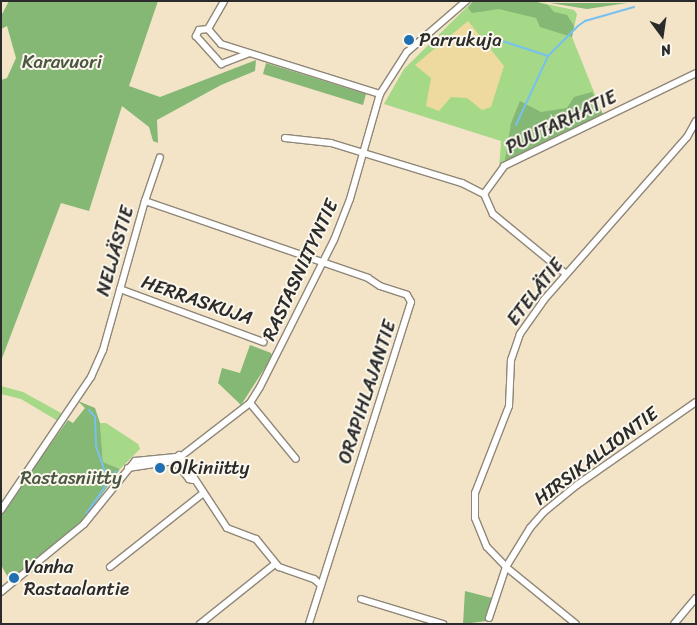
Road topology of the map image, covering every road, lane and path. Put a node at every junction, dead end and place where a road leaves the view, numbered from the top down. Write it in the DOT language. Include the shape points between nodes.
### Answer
graph roads {
  1 [pos="224,1"];
  2 [pos="466,1"];
  3 [pos="208,29"];
  4 [pos="249,53"];
  5 [pos="696,73"];
  6 [pos="380,94"];
  7 [pos="696,121"];
  8 [pos="285,138"];
  9 [pos="364,152"];
  10 [pos="160,157"];
  11 [pos="484,194"];
  12 [pos="145,200"];
  13 [pos="324,263"];
  14 [pos="566,274"];
  15 [pos="120,289"];
  16 [pos="263,342"];
  17 [pos="696,402"];
  18 [pos="250,403"];
  19 [pos="177,457"];
  20 [pos="296,459"];
  21 [pos="202,494"];
  22 [pos="1,510"];
  23 [pos="275,564"];
  24 [pos="110,567"];
  25 [pos="506,567"];
  26 [pos="321,585"];
  27 [pos="1,592"];
  28 [pos="696,598"];
  29 [pos="361,599"];
  30 [pos="488,618"];
  31 [pos="200,624"];
  32 [pos="309,624"];
  33 [pos="443,624"];
  34 [pos="576,624"];
  35 [pos="674,624"];
  1 -- 3 [label="street"];
  2 -- 6 [label="street, RASTASNIITYNTIE" via="407,52"];
  3 -- 4 [label="street" via="221,44"];
  3 -- 4 [label="street" via="199,30 196,36 221,64"];
  4 -- 6 [label="street"];
  5 -- 11 [label="street, PUUTARHATIE" via="504,166"];
  6 -- 9 [label="street, RASTASNIITYNTIE"];
  7 -- 14 [label="street, ETELÄTIE" via="687,137"];
  8 -- 9 [label="street" via="323,141"];
  9 -- 11 [label="street" via="462,183"];
  9 -- 13 [label="street, RASTASNIITYNTIE"];
  10 -- 12 [label="street"];
  11 -- 14 [label="street" via="493,214"];
  12 -- 13 [label="street, NELJÄSTIE"];
  12 -- 15 [label="street, NELJÄSTIE"];
  13 -- 18 [label="street, RASTASNIITYNTIE"];
  13 -- 26 [label="street, ORAPIHLAJANTIE" via="407,295 411,302"];
  14 -- 25 [label="street, ETELÄTIE" via="537,308 517,340 511,360 509,406 474,493 475,518 482,539"];
  15 -- 16 [label="street, HERRASKUJA"];
  15 -- 22 [label="street, NELJÄSTIE" via="103,350 91,377"];
  17 -- 25 [label="street, HIRSIKALLIONTIE" via="544,512"];
  18 -- 19 [label="street, RASTASNIITYNTIE"];
  18 -- 20 [label="street"];
  19 -- 21 [label="street"];
  19 -- 27 [label="street" via="138,460 84,524"];
  21 -- 23 [label="street" via="227,528 256,539"];
  21 -- 24 [label="street"];
  23 -- 26 [label="street" via="314,579"];
  23 -- 31 [label="street"];
  25 -- 30 [label="street, HIRSIKALLIONTIE"];
  25 -- 34 [label="street, ETELÄTIE"];
  26 -- 32 [label="street, ORAPIHLAJANTIE"];
  28 -- 35 [label="street"];
  29 -- 33 [label="street"];
}
